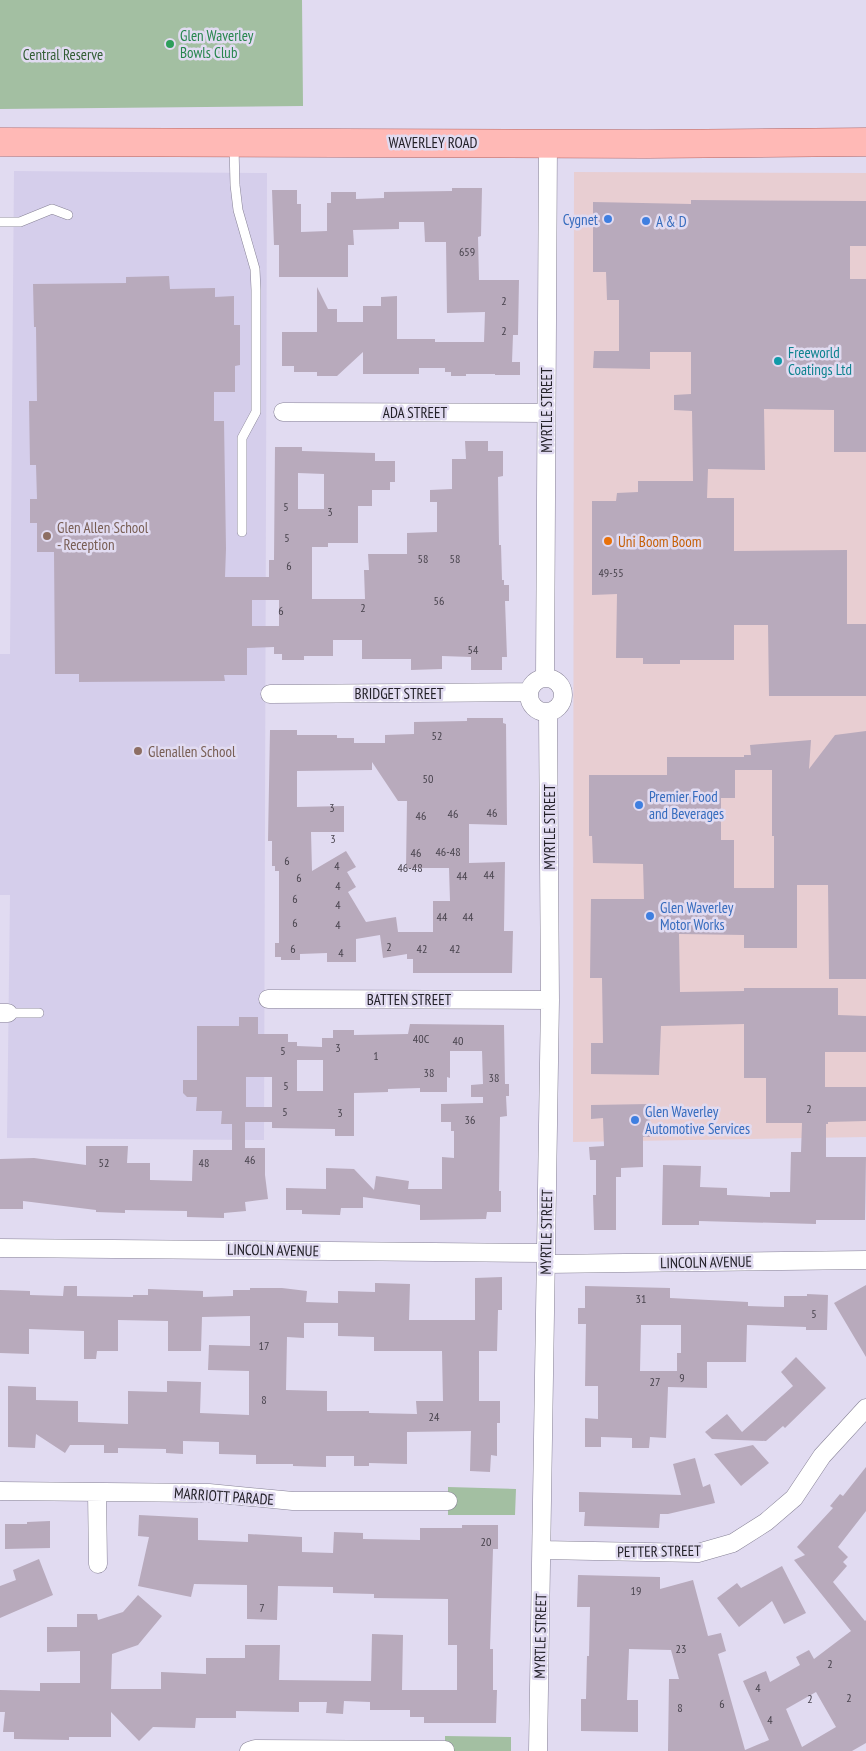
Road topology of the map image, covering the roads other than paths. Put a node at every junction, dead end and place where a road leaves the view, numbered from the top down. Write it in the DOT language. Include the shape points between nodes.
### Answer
graph roads {
  1 [pos="234,141"];
  2 [pos="0,142"];
  3 [pos="866,142"];
  4 [pos="548,143"];
  5 [pos="68,214"];
  6 [pos="0,222"];
  7 [pos="283,412"];
  8 [pos="546,413"];
  9 [pos="242,532"];
  10 [pos="545,678"];
  11 [pos="529,692"];
  12 [pos="270,694"];
  13 [pos="548,712"];
  14 [pos="268,999"];
  15 [pos="550,1000"];
  16 [pos="4,1013"];
  17 [pos="39,1013"];
  18 [pos="0,1248"];
  19 [pos="546,1258"];
  20 [pos="866,1260"];
  21 [pos="866,1408"];
  22 [pos="0,1490"];
  23 [pos="97,1492"];
  24 [pos="448,1501"];
  25 [pos="542,1550"];
  26 [pos="98,1564"];
  27 [pos="445,1750"];
  28 [pos="249,1751"];
  29 [pos="538,1751"];
  1 -- 2 [label="main road, WAVERLEY ROAD"];
  1 -- 4 [label="main road, WAVERLEY ROAD"];
  1 -- 9 [label="lane" via="237,201 255,269 256,290 256,412 242,438"];
  3 -- 4 [label="main road, WAVERLEY ROAD"];
  4 -- 8 [label="street, MYRTLE STREET"];
  5 -- 6 [label="lane" via="52,210 20,222"];
  7 -- 8 [label="street, ADA STREET"];
  8 -- 10 [label="street, MYRTLE STREET"];
  10 -- 11 [label="street" via="535,682"];
  10 -- 13 [label="street" via="556,681 563,694 560,705"];
  11 -- 12 [label="street, BRIDGET STREET"];
  11 -- 13 [label="street" via="532,705"];
  13 -- 15 [label="street, MYRTLE STREET"];
  14 -- 15 [label="street, BATTEN STREET"];
  15 -- 19 [label="street, MYRTLE STREET"];
  16 -- 17 [label="lane"];
  18 -- 19 [label="street, LINCOLN AVENUE"];
  19 -- 20 [label="street, LINCOLN AVENUE"];
  19 -- 25 [label="street, MYRTLE STREET"];
  21 -- 25 [label="street, PETTER STREET" via="822,1456 794,1498 766,1522 733,1543 698,1554"];
  22 -- 23 [label="street, MARRIOTT PARADE"];
  23 -- 24 [label="street, MARRIOTT PARADE" via="209,1493 293,1501"];
  23 -- 26 [label="street"];
  25 -- 29 [label="street, MYRTLE STREET"];
  27 -- 28 [label="street"];
}
